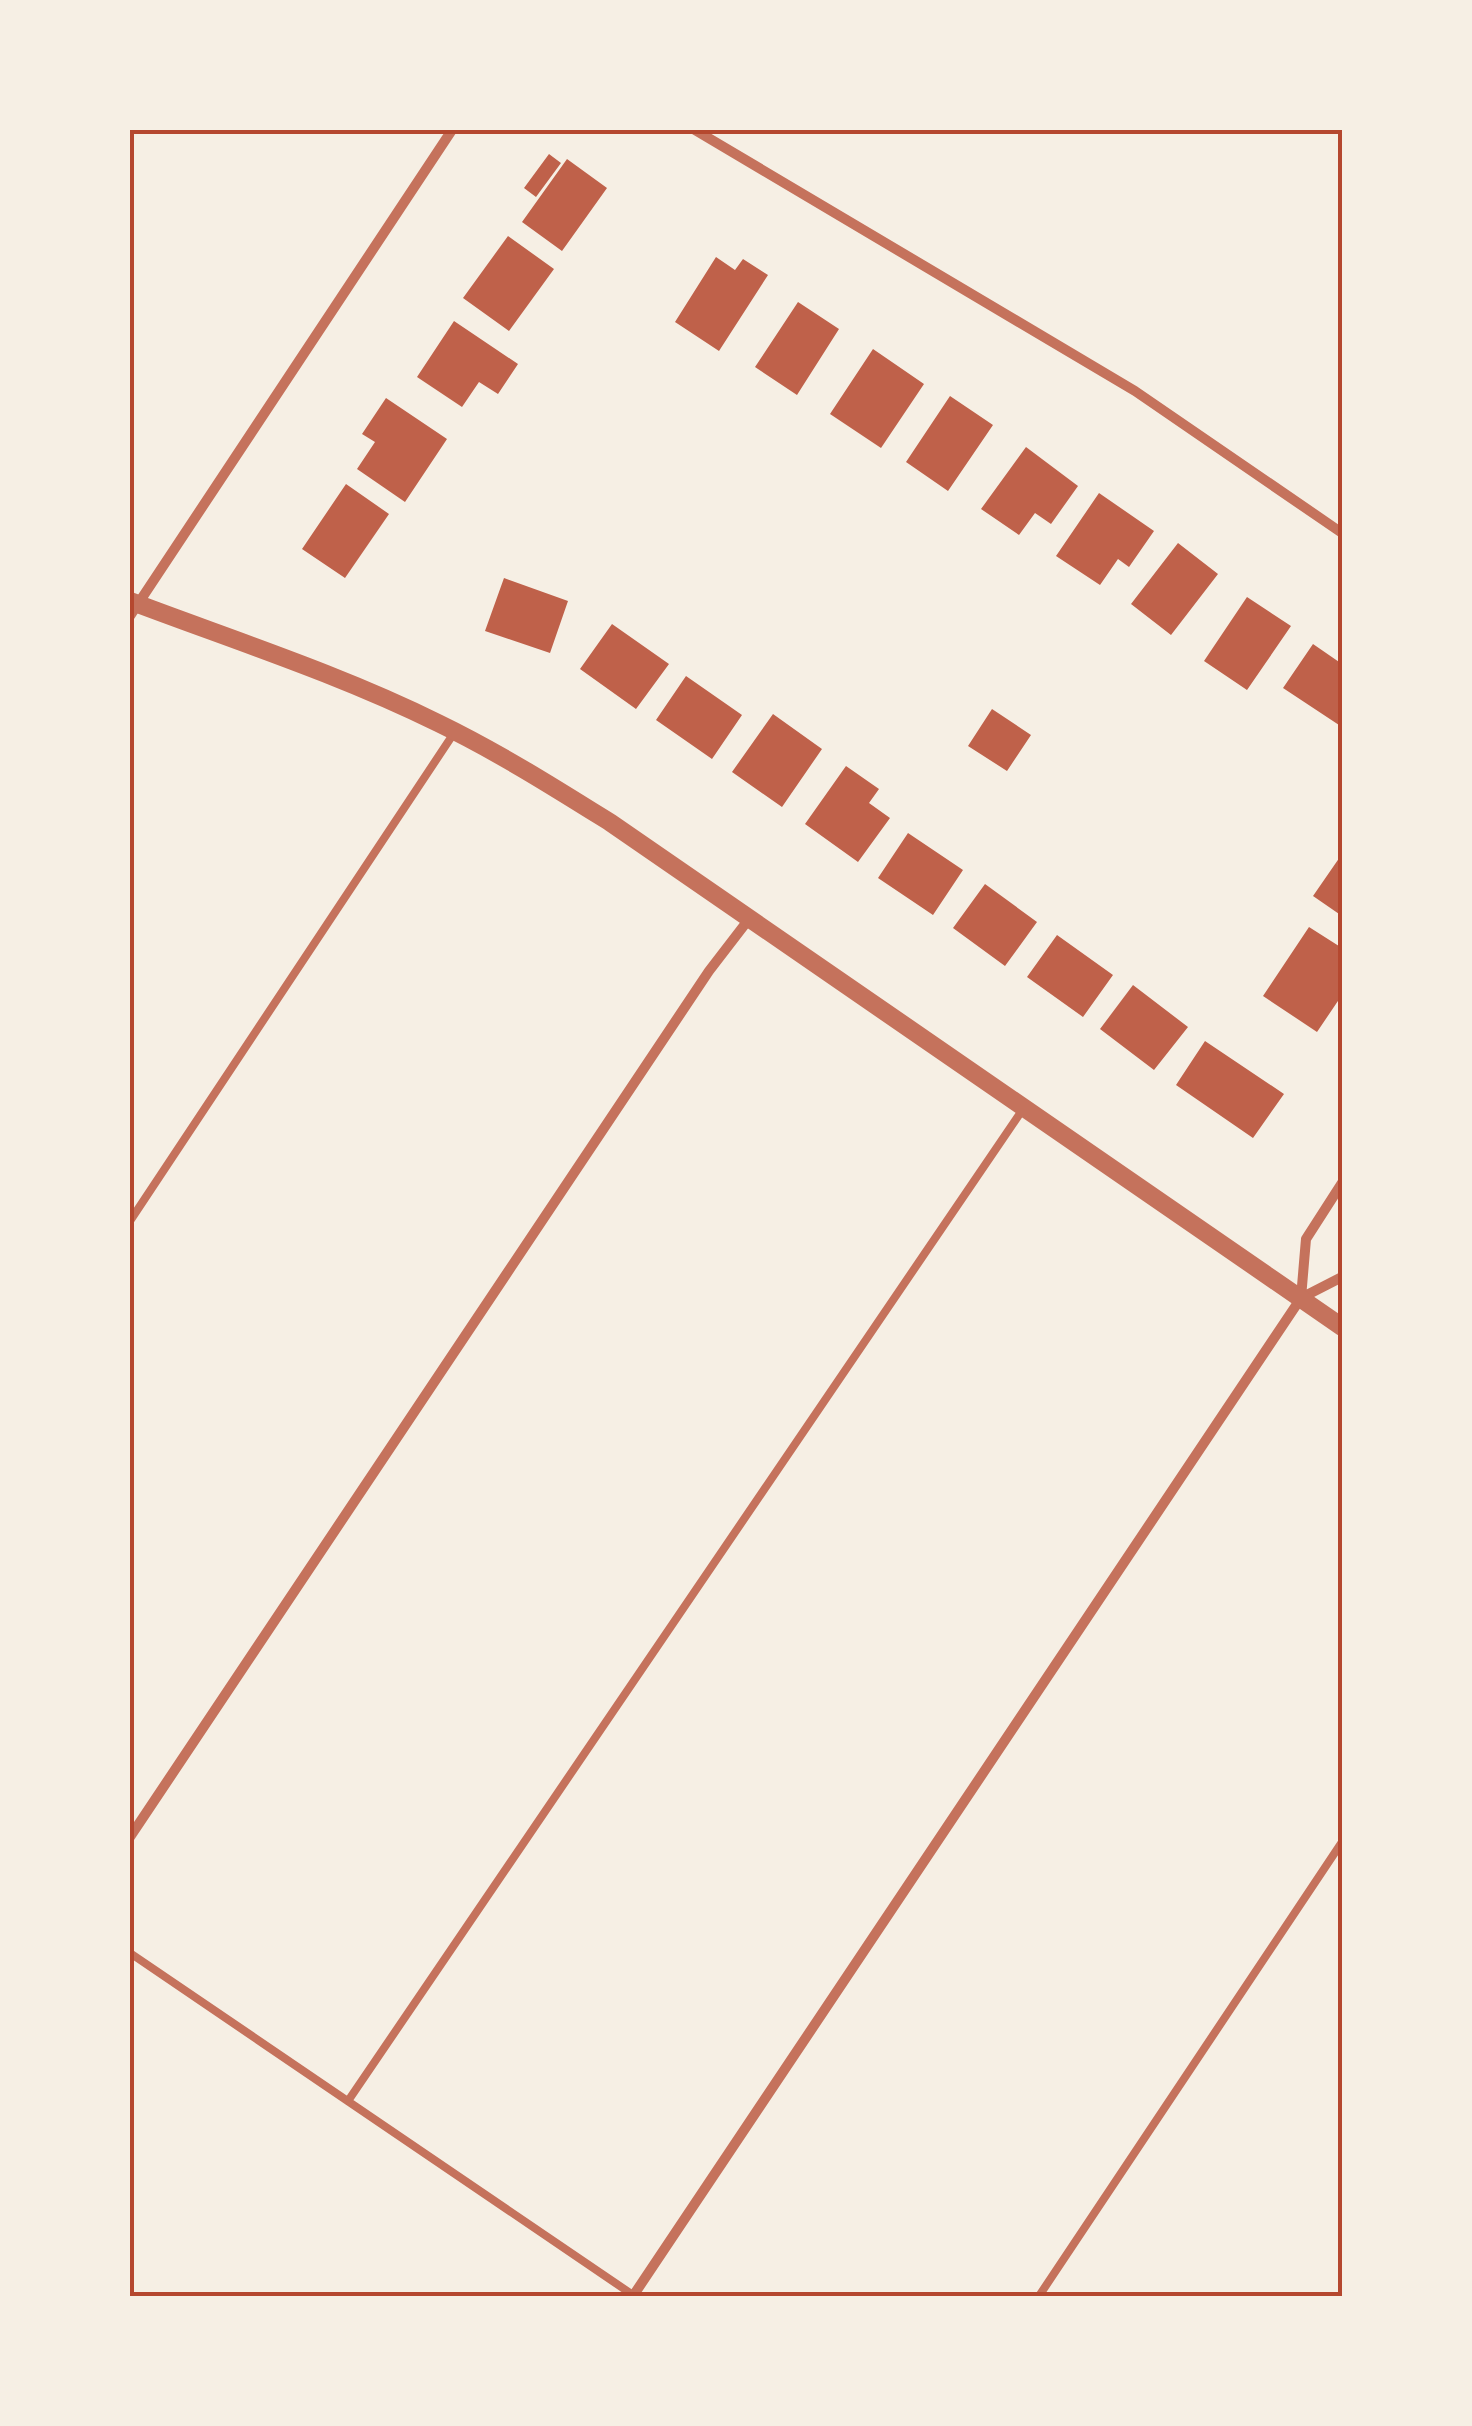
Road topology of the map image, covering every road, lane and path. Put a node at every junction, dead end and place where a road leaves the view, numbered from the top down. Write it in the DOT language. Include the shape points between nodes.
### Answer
graph roads {
  1 [pos="452,130"];
  2 [pos="695,130"];
  3 [pos="1342,533"];
  4 [pos="133,607"];
  5 [pos="455,732"];
  6 [pos="749,919"];
  7 [pos="1024,1108"];
  8 [pos="1342,1183"];
  9 [pos="130,1221"];
  10 [pos="1342,1277"];
  11 [pos="1302,1298"];
  12 [pos="1342,1326"];
  13 [pos="130,1837"];
  14 [pos="1342,1842"];
  15 [pos="130,1953"];
  16 [pos="348,2101"];
  17 [pos="633,2296"];
  18 [pos="1039,2296"];
  1 -- 4 [label="street"];
  2 -- 3 [label="street" via="1135,391"];
  4 -- 5 [label="street" via="338,679"];
  5 -- 6 [label="street" via="611,823"];
  5 -- 9 [label="lane"];
  6 -- 7 [label="street"];
  6 -- 13 [label="street"];
  7 -- 11 [label="street"];
  7 -- 16 [label="lane"];
  8 -- 11 [label="street" via="1306,1239"];
  10 -- 11 [label="street"];
  11 -- 12 [label="street"];
  11 -- 17 [label="street"];
  14 -- 18 [label="lane"];
  15 -- 16 [label="lane"];
  16 -- 17 [label="lane"];
}
